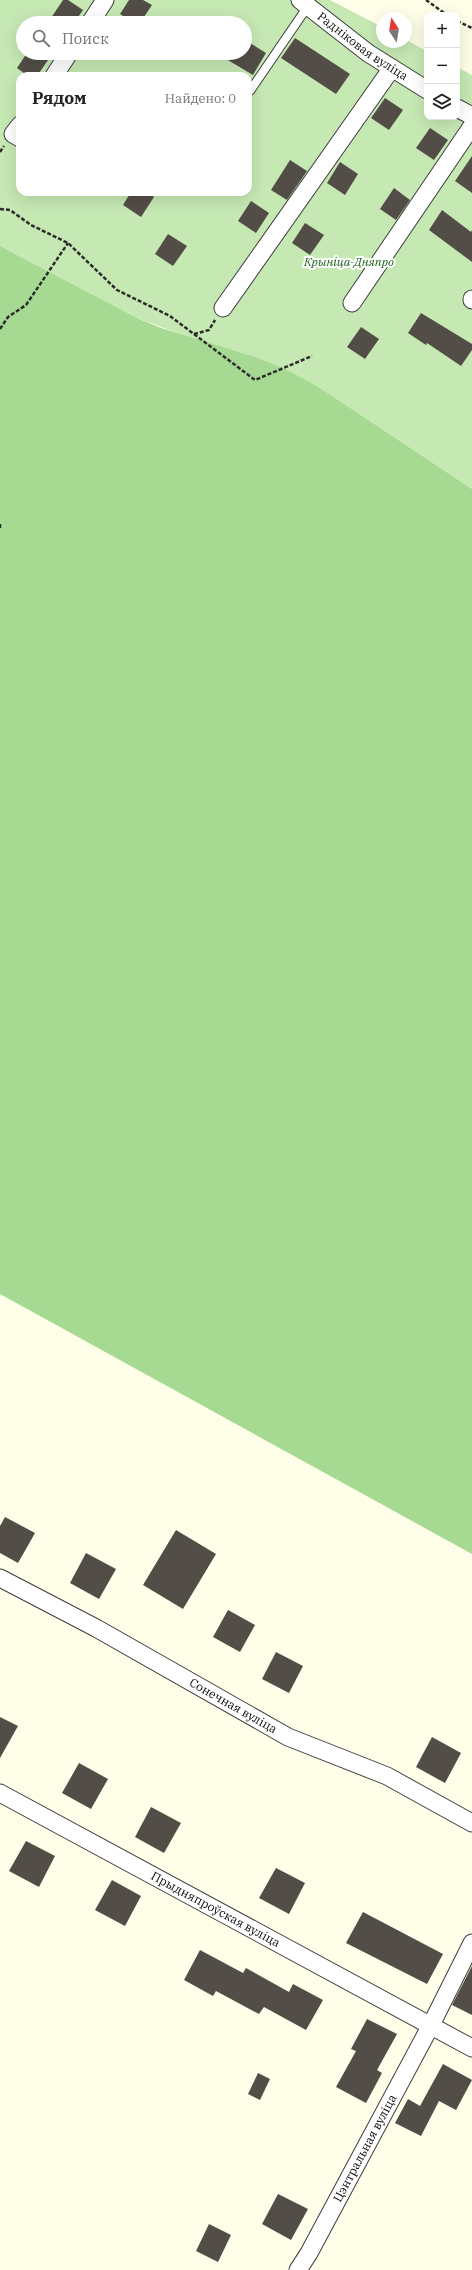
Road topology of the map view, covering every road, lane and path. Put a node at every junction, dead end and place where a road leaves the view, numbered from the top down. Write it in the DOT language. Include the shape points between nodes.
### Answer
graph roads {
  1 [pos="105,0"];
  2 [pos="426,0"];
  3 [pos="304,3"];
  4 [pos="443,12"];
  5 [pos="95,16"];
  6 [pos="460,22"];
  7 [pos="472,28"];
  8 [pos="65,60"];
  9 [pos="392,68"];
  10 [pos="57,72"];
  11 [pos="252,88"];
  12 [pos="424,88"];
  13 [pos="460,110"];
  14 [pos="472,116"];
  15 [pos="472,126"];
  16 [pos="0,209"];
  17 [pos="68,243"];
  18 [pos="352,303"];
  19 [pos="223,308"];
  20 [pos="0,329"];
  21 [pos="194,334"];
  22 [pos="312,356"];
  23 [pos="0,524"];
  24 [pos="0,530"];
  25 [pos="0,1578"];
  26 [pos="0,1793"];
  27 [pos="472,1823"];
  28 [pos="472,1943"];
  29 [pos="431,2025"];
  30 [pos="472,2048"];
  31 [pos="298,2270"];
  1 -- 5 [label="street"];
  2 -- 4 [label="path"];
  3 -- 9 [label="street, Радніковая вуліца"];
  3 -- 11 [label="lane"];
  6 -- 7 [label="path"];
  8 -- 10 [label="street"];
  9 -- 12 [label="street, Радніковая вуліца"];
  9 -- 19 [label="street"];
  13 -- 14 [label="street"];
  15 -- 18 [label="street"];
  16 -- 17 [label="path" via="10,210 31,225"];
  17 -- 20 [label="path" via="26,305 8,317"];
  17 -- 21 [label="path" via="117,290 170,316"];
  19 -- 21 [label="path" via="209,330"];
  21 -- 22 [label="path" via="255,380"];
  23 -- 24 [label="path"];
  25 -- 27 [label="street, Сонечная вуліца" via="96,1628 288,1737 387,1776"];
  26 -- 29 [label="street, Прыдняпроўская вуліца"];
  28 -- 29 [label="street"];
  29 -- 30 [label="street, Прыдняпроўская вуліца"];
  29 -- 31 [label="street, Цэнтральная вуліца"];
}
